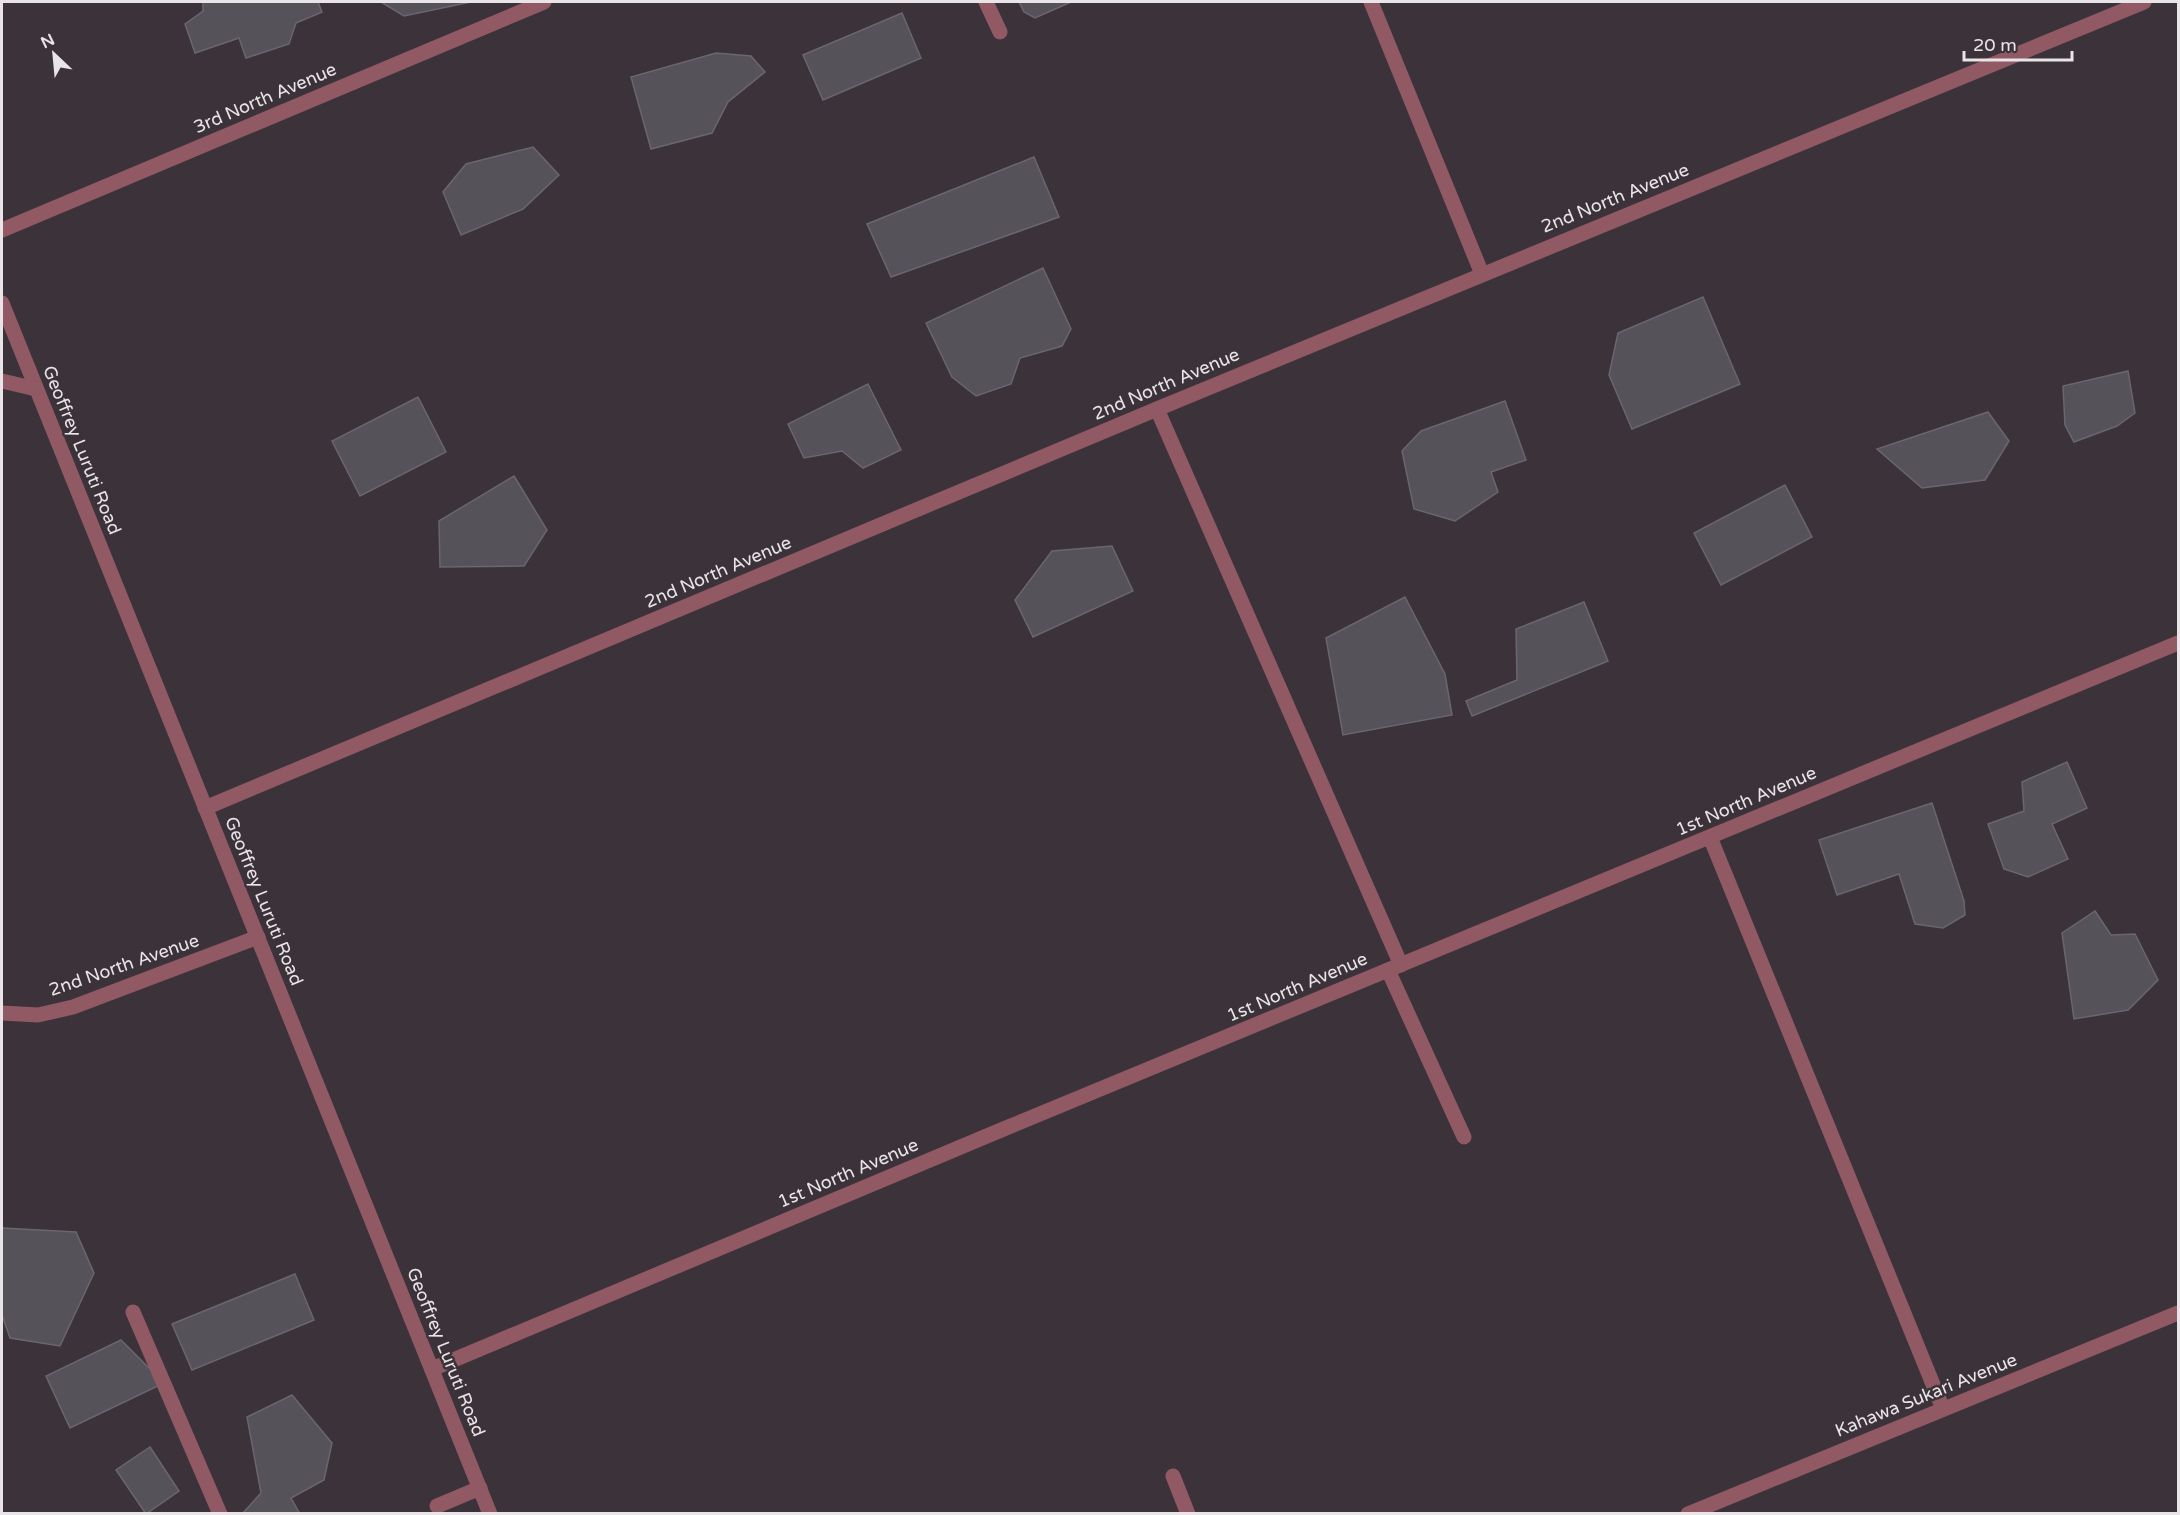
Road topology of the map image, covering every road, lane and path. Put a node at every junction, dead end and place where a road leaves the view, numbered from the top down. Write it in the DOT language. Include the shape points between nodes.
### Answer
graph roads {
  1 [pos="544,2"];
  2 [pos="986,2"];
  3 [pos="1371,2"];
  4 [pos="2144,2"];
  5 [pos="1000,32"];
  6 [pos="2,230"];
  7 [pos="1482,274"];
  8 [pos="2,303"];
  9 [pos="2,381"];
  10 [pos="36,389"];
  11 [pos="1157,409"];
  12 [pos="2178,643"];
  13 [pos="205,808"];
  14 [pos="1710,837"];
  15 [pos="258,938"];
  16 [pos="1395,967"];
  17 [pos="2,1013"];
  18 [pos="1464,1137"];
  19 [pos="133,1312"];
  20 [pos="2178,1313"];
  21 [pos="432,1369"];
  22 [pos="1943,1409"];
  23 [pos="1173,1476"];
  24 [pos="480,1488"];
  25 [pos="437,1506"];
  26 [pos="220,1514"];
  27 [pos="490,1514"];
  28 [pos="1188,1514"];
  29 [pos="1688,1514"];
  1 -- 6 [label="street, 3rd North Avenue"];
  2 -- 5 [label="street"];
  3 -- 7 [label="street"];
  4 -- 7 [label="street, 2nd North Avenue"];
  7 -- 11 [label="street, 2nd North Avenue"];
  8 -- 10 [label="street, Geoffrey Luruti Road"];
  9 -- 10 [label="street"];
  10 -- 13 [label="street, Geoffrey Luruti Road"];
  11 -- 13 [label="street, 2nd North Avenue"];
  11 -- 16 [label="street"];
  12 -- 14 [label="street, 1st North Avenue"];
  13 -- 15 [label="street, Geoffrey Luruti Road"];
  14 -- 16 [label="street, 1st North Avenue"];
  14 -- 22 [label="street"];
  15 -- 17 [label="street, 2nd North Avenue" via="73,1007 38,1015"];
  15 -- 21 [label="street, Geoffrey Luruti Road"];
  16 -- 18 [label="street"];
  16 -- 21 [label="street, 1st North Avenue"];
  19 -- 26 [label="street"];
  20 -- 22 [label="street, Kahawa Sukari Avenue"];
  21 -- 24 [label="street, Geoffrey Luruti Road"];
  22 -- 29 [label="street, Kahawa Sukari Avenue"];
  23 -- 28 [label="street"];
  24 -- 25 [label="street"];
  24 -- 27 [label="street, Geoffrey Luruti Road"];
}
